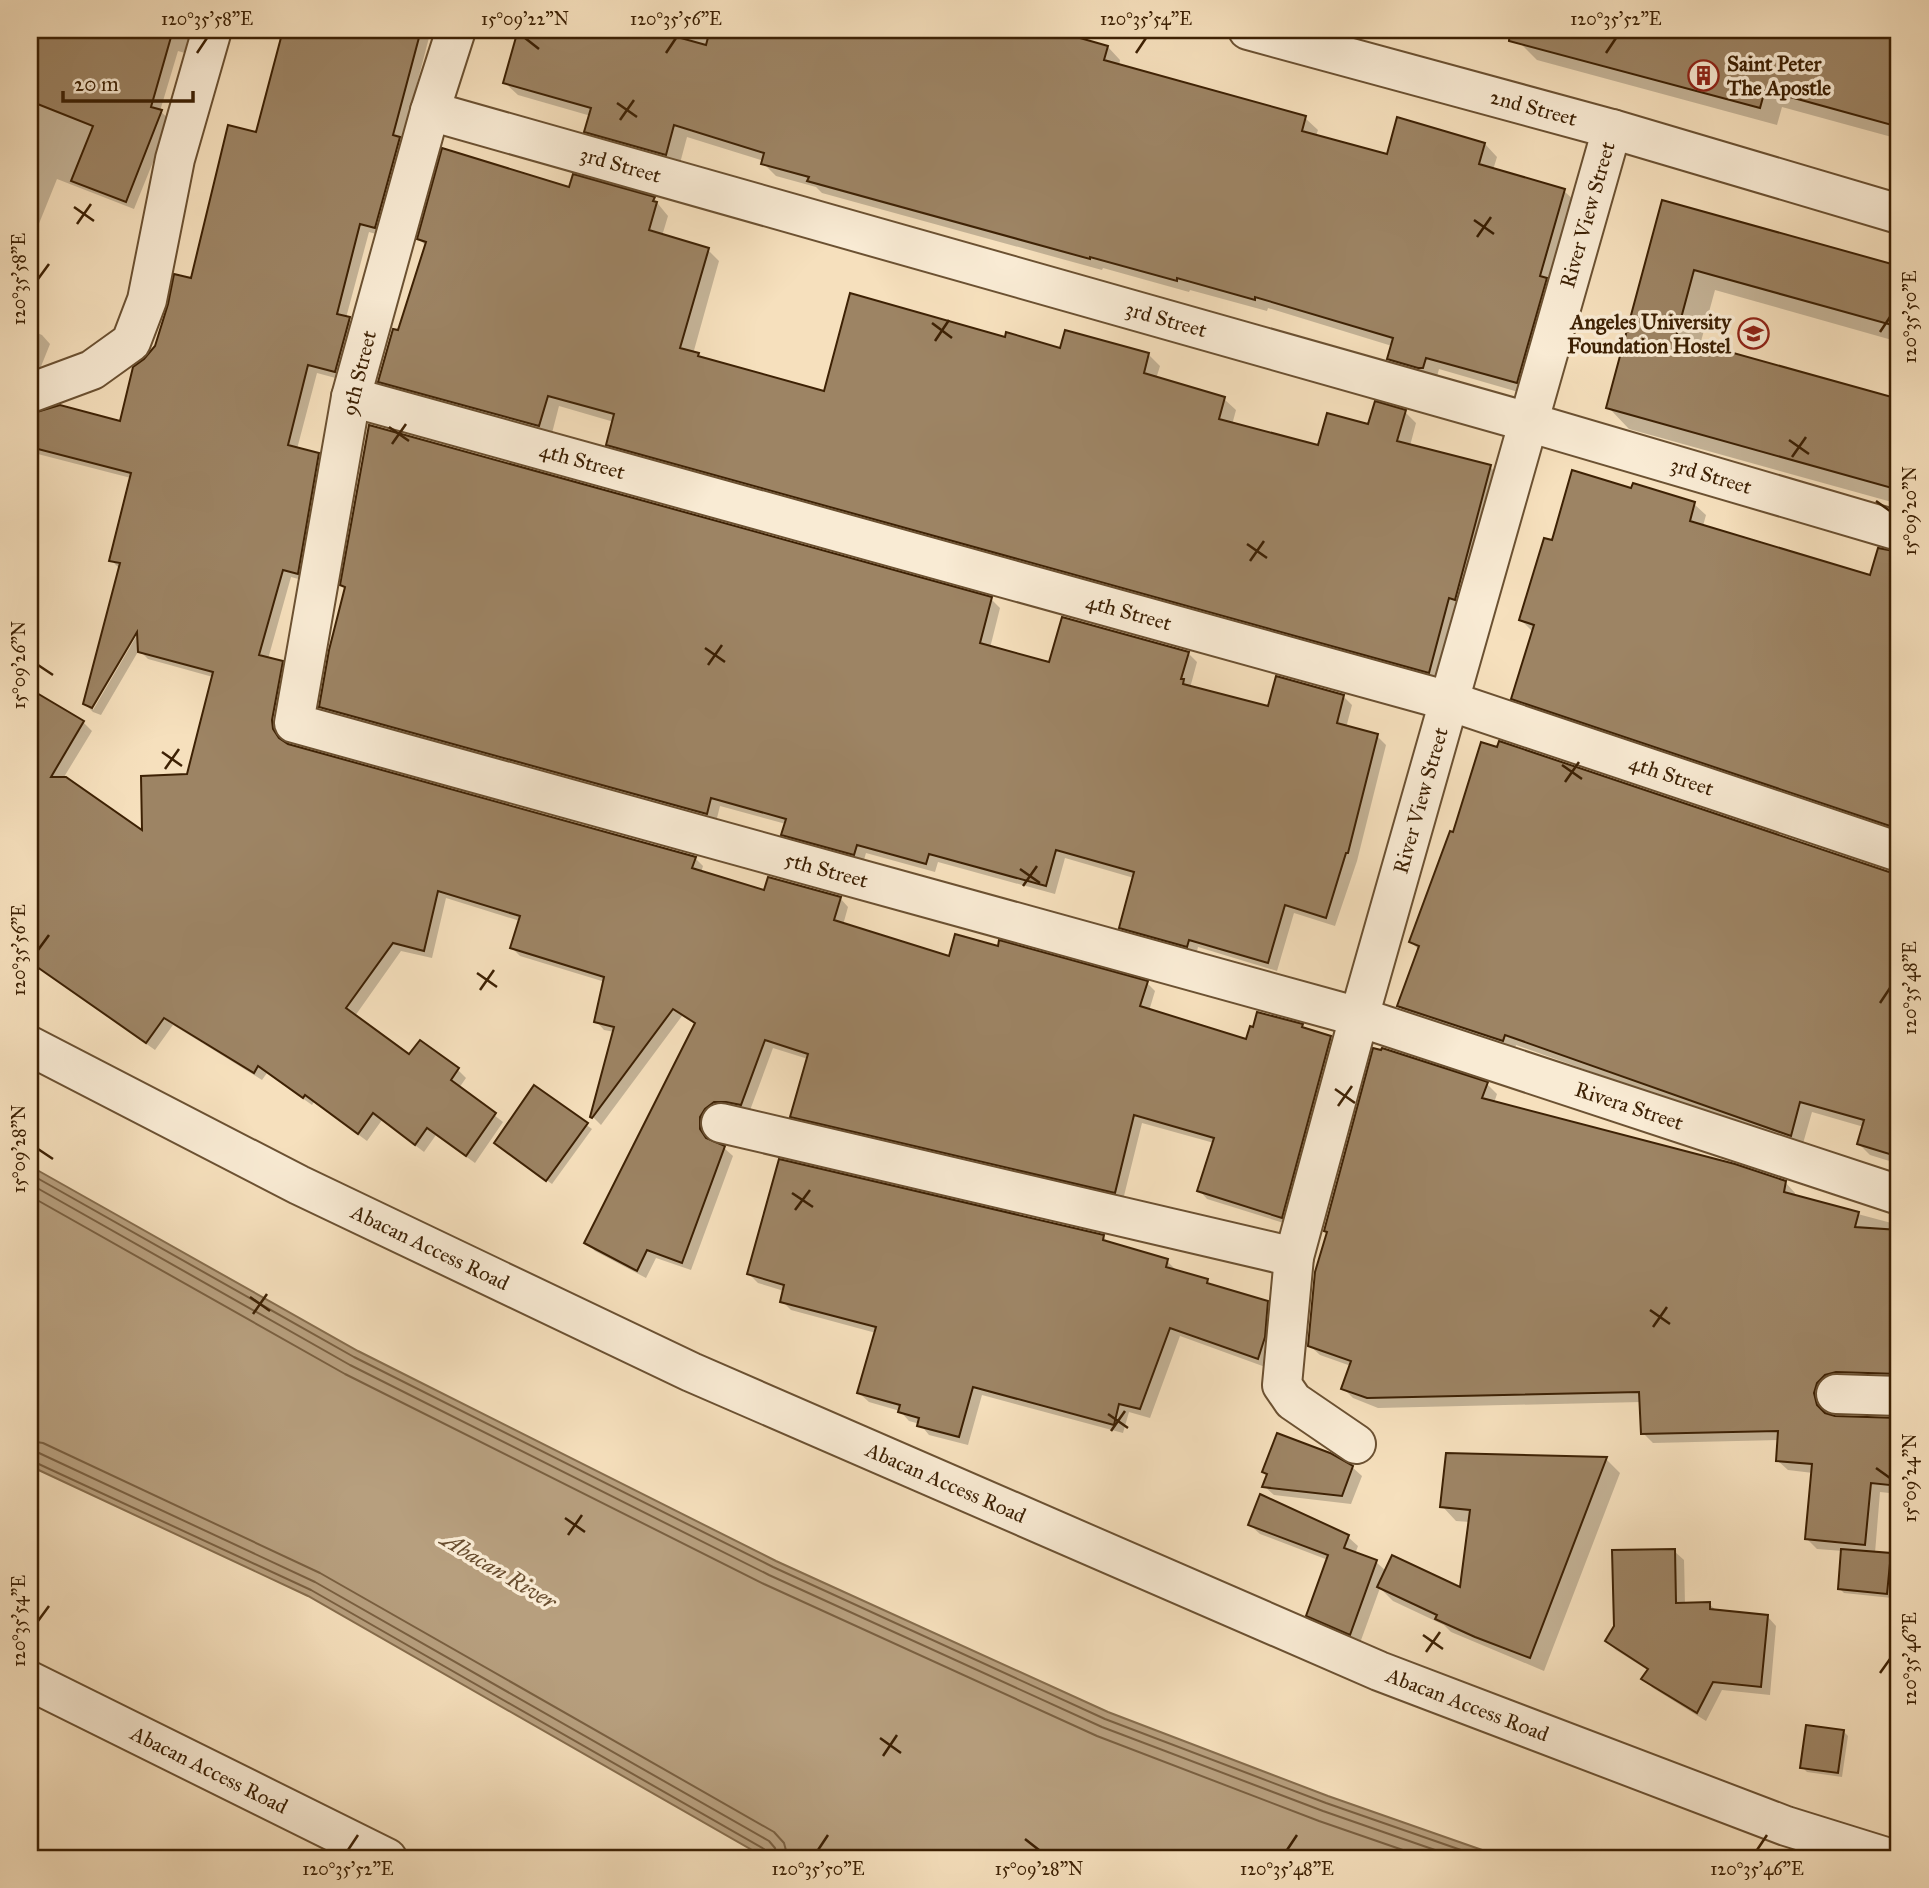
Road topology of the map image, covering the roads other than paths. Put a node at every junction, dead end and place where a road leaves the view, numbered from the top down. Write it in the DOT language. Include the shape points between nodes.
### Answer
graph roads {
  1 [pos="212,30"];
  2 [pos="456,30"];
  3 [pos="1248,30"];
  4 [pos="430,111"];
  5 [pos="1612,129"];
  6 [pos="1899,214"];
  7 [pos="30,393"];
  8 [pos="351,397"];
  9 [pos="1528,422"];
  10 [pos="1899,531"];
  11 [pos="1449,701"];
  12 [pos="294,723"];
  13 [pos="1899,852"];
  14 [pos="1359,1017"];
  15 [pos="30,1046"];
  16 [pos="720,1123"];
  17 [pos="1899,1195"];
  18 [pos="1294,1257"];
  19 [pos="1836,1394"];
  20 [pos="1899,1396"];
  21 [pos="1356,1444"];
  22 [pos="30,1681"];
  23 [pos="387,1858"];
  24 [pos="1889,1858"];
  1 -- 7 [label="street" via="176,159 147,300 131,342 92,370"];
  2 -- 4 [label="street, 9th Street"];
  3 -- 5 [label="street, 2nd Street"];
  4 -- 8 [label="street, 9th Street"];
  4 -- 9 [label="street, 3rd Street"];
  5 -- 6 [label="street, 2nd Street"];
  5 -- 9 [label="street, River View Street"];
  8 -- 11 [label="street, 4th Street"];
  8 -- 12 [label="street, 9th Street"];
  9 -- 10 [label="street, 3rd Street"];
  9 -- 11 [label="street, River View Street"];
  11 -- 13 [label="street, 4th Street"];
  11 -- 14 [label="street, River View Street"];
  12 -- 14 [label="street, 5th Street"];
  14 -- 17 [label="street, Rivera Street"];
  14 -- 18 [label="street, River View Street"];
  15 -- 24 [label="street, Abacan Access Road" via="299,1185 716,1383 1379,1671 1786,1826"];
  16 -- 18 [label="street"];
  18 -- 21 [label="street, River View Street" via="1282,1385 1293,1401"];
  19 -- 20 [label="street"];
  22 -- 23 [label="street, Abacan Access Road"];
}
